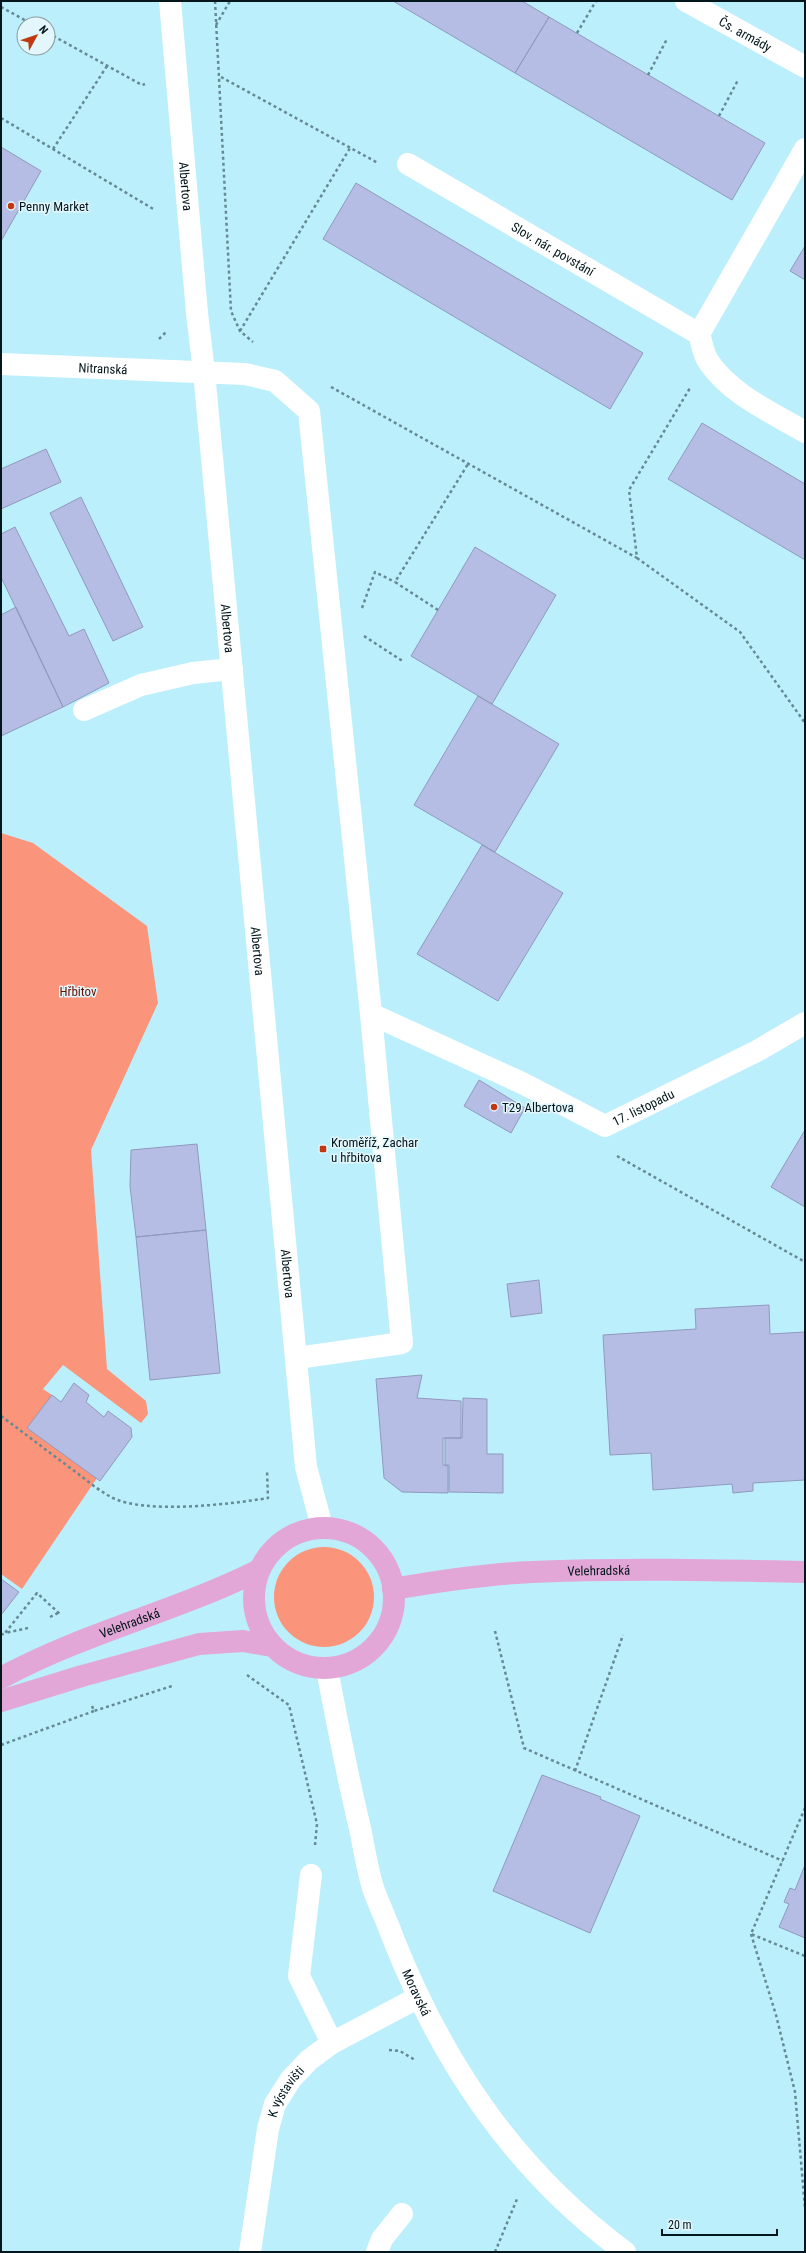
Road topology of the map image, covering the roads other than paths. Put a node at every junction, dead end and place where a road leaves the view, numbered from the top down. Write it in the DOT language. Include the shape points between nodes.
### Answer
graph roads {
  1 [pos="170,1"];
  2 [pos="686,1"];
  3 [pos="712,8"];
  4 [pos="805,67"];
  5 [pos="805,148"];
  6 [pos="408,164"];
  7 [pos="699,334"];
  8 [pos="1,364"];
  9 [pos="204,372"];
  10 [pos="805,432"];
  11 [pos="232,669"];
  12 [pos="84,710"];
  13 [pos="371,1014"];
  14 [pos="805,1024"];
  15 [pos="297,1358"];
  16 [pos="322,1527"];
  17 [pos="259,1570"];
  18 [pos="805,1572"];
  19 [pos="394,1589"];
  20 [pos="272,1646"];
  21 [pos="327,1669"];
  22 [pos="1,1678"];
  23 [pos="1,1701"];
  24 [pos="311,1875"];
  25 [pos="419,1998"];
  26 [pos="332,2043"];
  27 [pos="402,2214"];
  28 [pos="250,2252"];
  29 [pos="377,2252"];
  30 [pos="626,2252"];
  1 -- 9 [label="street, Albertova"];
  2 -- 3 [label="street, Čs. armády"];
  3 -- 4 [label="street, Čs. armády"];
  5 -- 7 [label="street"];
  6 -- 7 [label="street, Slov. nár. povstání"];
  7 -- 10 [label="street" via="707,359 722,378 743,396"];
  8 -- 9 [label="street, Nitranská"];
  9 -- 11 [label="street, Albertova"];
  9 -- 13 [label="street" via="245,374 275,381 309,411"];
  11 -- 12 [label="street" via="193,673 141,685"];
  11 -- 15 [label="street, Albertova"];
  13 -- 14 [label="street, 17. listopadu" via="522,1083 605,1126 757,1051"];
  13 -- 15 [label="street" via="402,1343"];
  15 -- 16 [label="street, Albertova" via="306,1467"];
  16 -- 17 [label="main road" via="303,1530 284,1539 269,1553"];
  16 -- 19 [label="main road" via="345,1530 365,1540 380,1554 391,1574"];
  17 -- 20 [label="main road" via="254,1590 255,1610 260,1629"];
  17 -- 22 [label="main road, Velehradská" via="214,1592 72,1644"];
  18 -- 19 [label="main road, Velehradská" via="531,1572 442,1581"];
  19 -- 21 [label="main road" via="393,1618 384,1638 368,1654 349,1665"];
  20 -- 21 [label="main road" via="288,1659 307,1667"];
  20 -- 23 [label="main road" via="243,1641 199,1644"];
  21 -- 25 [label="street, Moravská" via="346,1773 373,1888"];
  24 -- 26 [label="street" via="299,1976"];
  25 -- 26 [label="street, K výstavišti"];
  25 -- 30 [label="street, Moravská" via="467,2085 524,2161 560,2198"];
  26 -- 28 [label="street, K výstavišti" via="309,2060 291,2079 275,2104 264,2155"];
  27 -- 29 [label="street" via="382,2239"];
}
